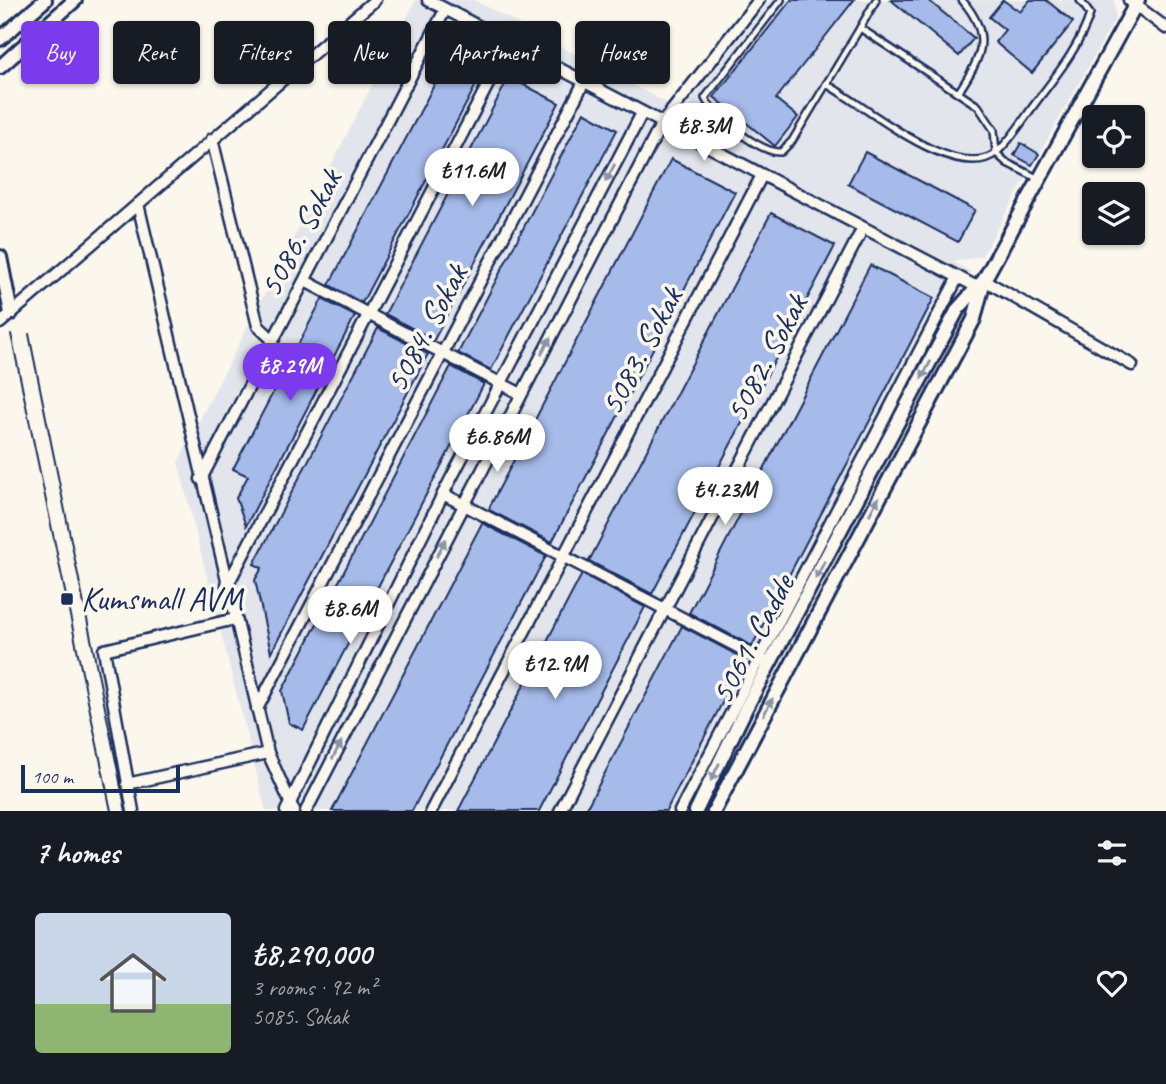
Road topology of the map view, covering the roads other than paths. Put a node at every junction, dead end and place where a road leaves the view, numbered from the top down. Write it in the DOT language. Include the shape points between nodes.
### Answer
graph roads {
  1 [pos="45,0"];
  2 [pos="75,0"];
  3 [pos="376,0"];
  4 [pos="428,0"];
  5 [pos="759,0"];
  6 [pos="781,0"];
  7 [pos="876,0"];
  8 [pos="961,0"];
  9 [pos="1080,0"];
  10 [pos="1134,2"];
  11 [pos="445,10"];
  12 [pos="466,21"];
  13 [pos="860,28"];
  14 [pos="1166,28"];
  15 [pos="0,39"];
  16 [pos="0,68"];
  17 [pos="488,84"];
  18 [pos="583,84"];
  19 [pos="588,84"];
  20 [pos="826,84"];
  21 [pos="958,93"];
  22 [pos="642,113"];
  23 [pos="662,123"];
  24 [pos="212,139"];
  25 [pos="996,153"];
  26 [pos="762,175"];
  27 [pos="1039,179"];
  28 [pos="138,204"];
  29 [pos="863,228"];
  30 [pos="0,257"];
  31 [pos="958,277"];
  32 [pos="304,281"];
  33 [pos="981,284"];
  34 [pos="11,313"];
  35 [pos="369,314"];
  36 [pos="0,323"];
  37 [pos="274,341"];
  38 [pos="443,353"];
  39 [pos="1132,365"];
  40 [pos="501,383"];
  41 [pos="521,394"];
  42 [pos="201,479"];
  43 [pos="443,494"];
  44 [pos="464,504"];
  45 [pos="564,556"];
  46 [pos="227,586"];
  47 [pos="665,609"];
  48 [pos="235,619"];
  49 [pos="765,661"];
  50 [pos="257,709"];
  51 [pos="268,753"];
  52 [pos="127,784"];
  53 [pos="290,808"];
  54 [pos="133,811"];
  55 [pos="306,811"];
  56 [pos="431,811"];
  57 [pos="560,811"];
  58 [pos="680,811"];
  59 [pos="695,811"];
  60 [pos="714,811"];
  1 -- 15 [label="street"];
  2 -- 16 [label="street"];
  3 -- 24 [label="street"];
  4 -- 11 [label="street"];
  5 -- 23 [label="street"];
  6 -- 20 [label="lane" via="710,89 705,98 711,110 772,153 781,152"];
  7 -- 13 [label="lane"];
  8 -- 21 [label="lane" via="981,26 982,49"];
  9 -- 25 [label="lane" via="1090,14 1085,30"];
  10 -- 14 [label="street"];
  10 -- 27 [label="street"];
  11 -- 12 [label="street"];
  11 -- 32 [label="street, 5086. Sokak"];
  13 -- 20 [label="lane"];
  13 -- 21 [label="lane"];
  17 -- 35 [label="street"];
  18 -- 38 [label="street, 5084. Sokak"];
  19 -- 22 [label="street"];
  20 -- 25 [label="lane" via="940,155 975,162"];
  21 -- 25 [label="lane" via="978,106 994,130"];
  22 -- 23 [label="street"];
  22 -- 40 [label="street, one-way"];
  23 -- 26 [label="street"];
  41 -- 23 [label="street, one-way"];
  24 -- 28 [label="street"];
  24 -- 37 [label="street" via="258,326"];
  25 -- 27 [label="lane"];
  26 -- 29 [label="street"];
  26 -- 45 [label="street, 5083. Sokak"];
  27 -- 33 [label="street"];
  28 -- 34 [label="street"];
  28 -- 42 [label="street"];
  29 -- 31 [label="street"];
  29 -- 47 [label="street, 5082. Sokak"];
  30 -- 34 [label="street"];
  31 -- 33 [label="street"];
  31 -- 49 [label="street"];
  32 -- 35 [label="street"];
  32 -- 37 [label="street, 5086. Sokak"];
  33 -- 39 [label="street"];
  33 -- 49 [label="street, 5061. Cadde, one-way" via="958,309"];
  60 -- 33 [label="street, 5061. Cadde, one-way" via="974,319"];
  34 -- 36 [label="street"];
  35 -- 38 [label="street"];
  35 -- 46 [label="street"];
  37 -- 42 [label="street, 5086. Sokak"];
  38 -- 40 [label="street"];
  38 -- 50 [label="street, 5084. Sokak"];
  40 -- 41 [label="street"];
  40 -- 43 [label="street"];
  41 -- 44 [label="street"];
  42 -- 46 [label="street"];
  43 -- 44 [label="street"];
  43 -- 53 [label="street"];
  44 -- 45 [label="street"];
  55 -- 44 [label="street, one-way"];
  45 -- 47 [label="street"];
  45 -- 56 [label="street, 5083. Sokak"];
  46 -- 48 [label="street"];
  47 -- 49 [label="street"];
  47 -- 57 [label="street, 5082. Sokak"];
  48 -- 50 [label="street"];
  48 -- 52 [label="street" via="104,650"];
  49 -- 58 [label="street"];
  49 -- 59 [label="street, 5061. Cadde, one-way"];
  50 -- 51 [label="street"];
  51 -- 52 [label="street"];
  51 -- 53 [label="street"];
  52 -- 54 [label="street"];
}
